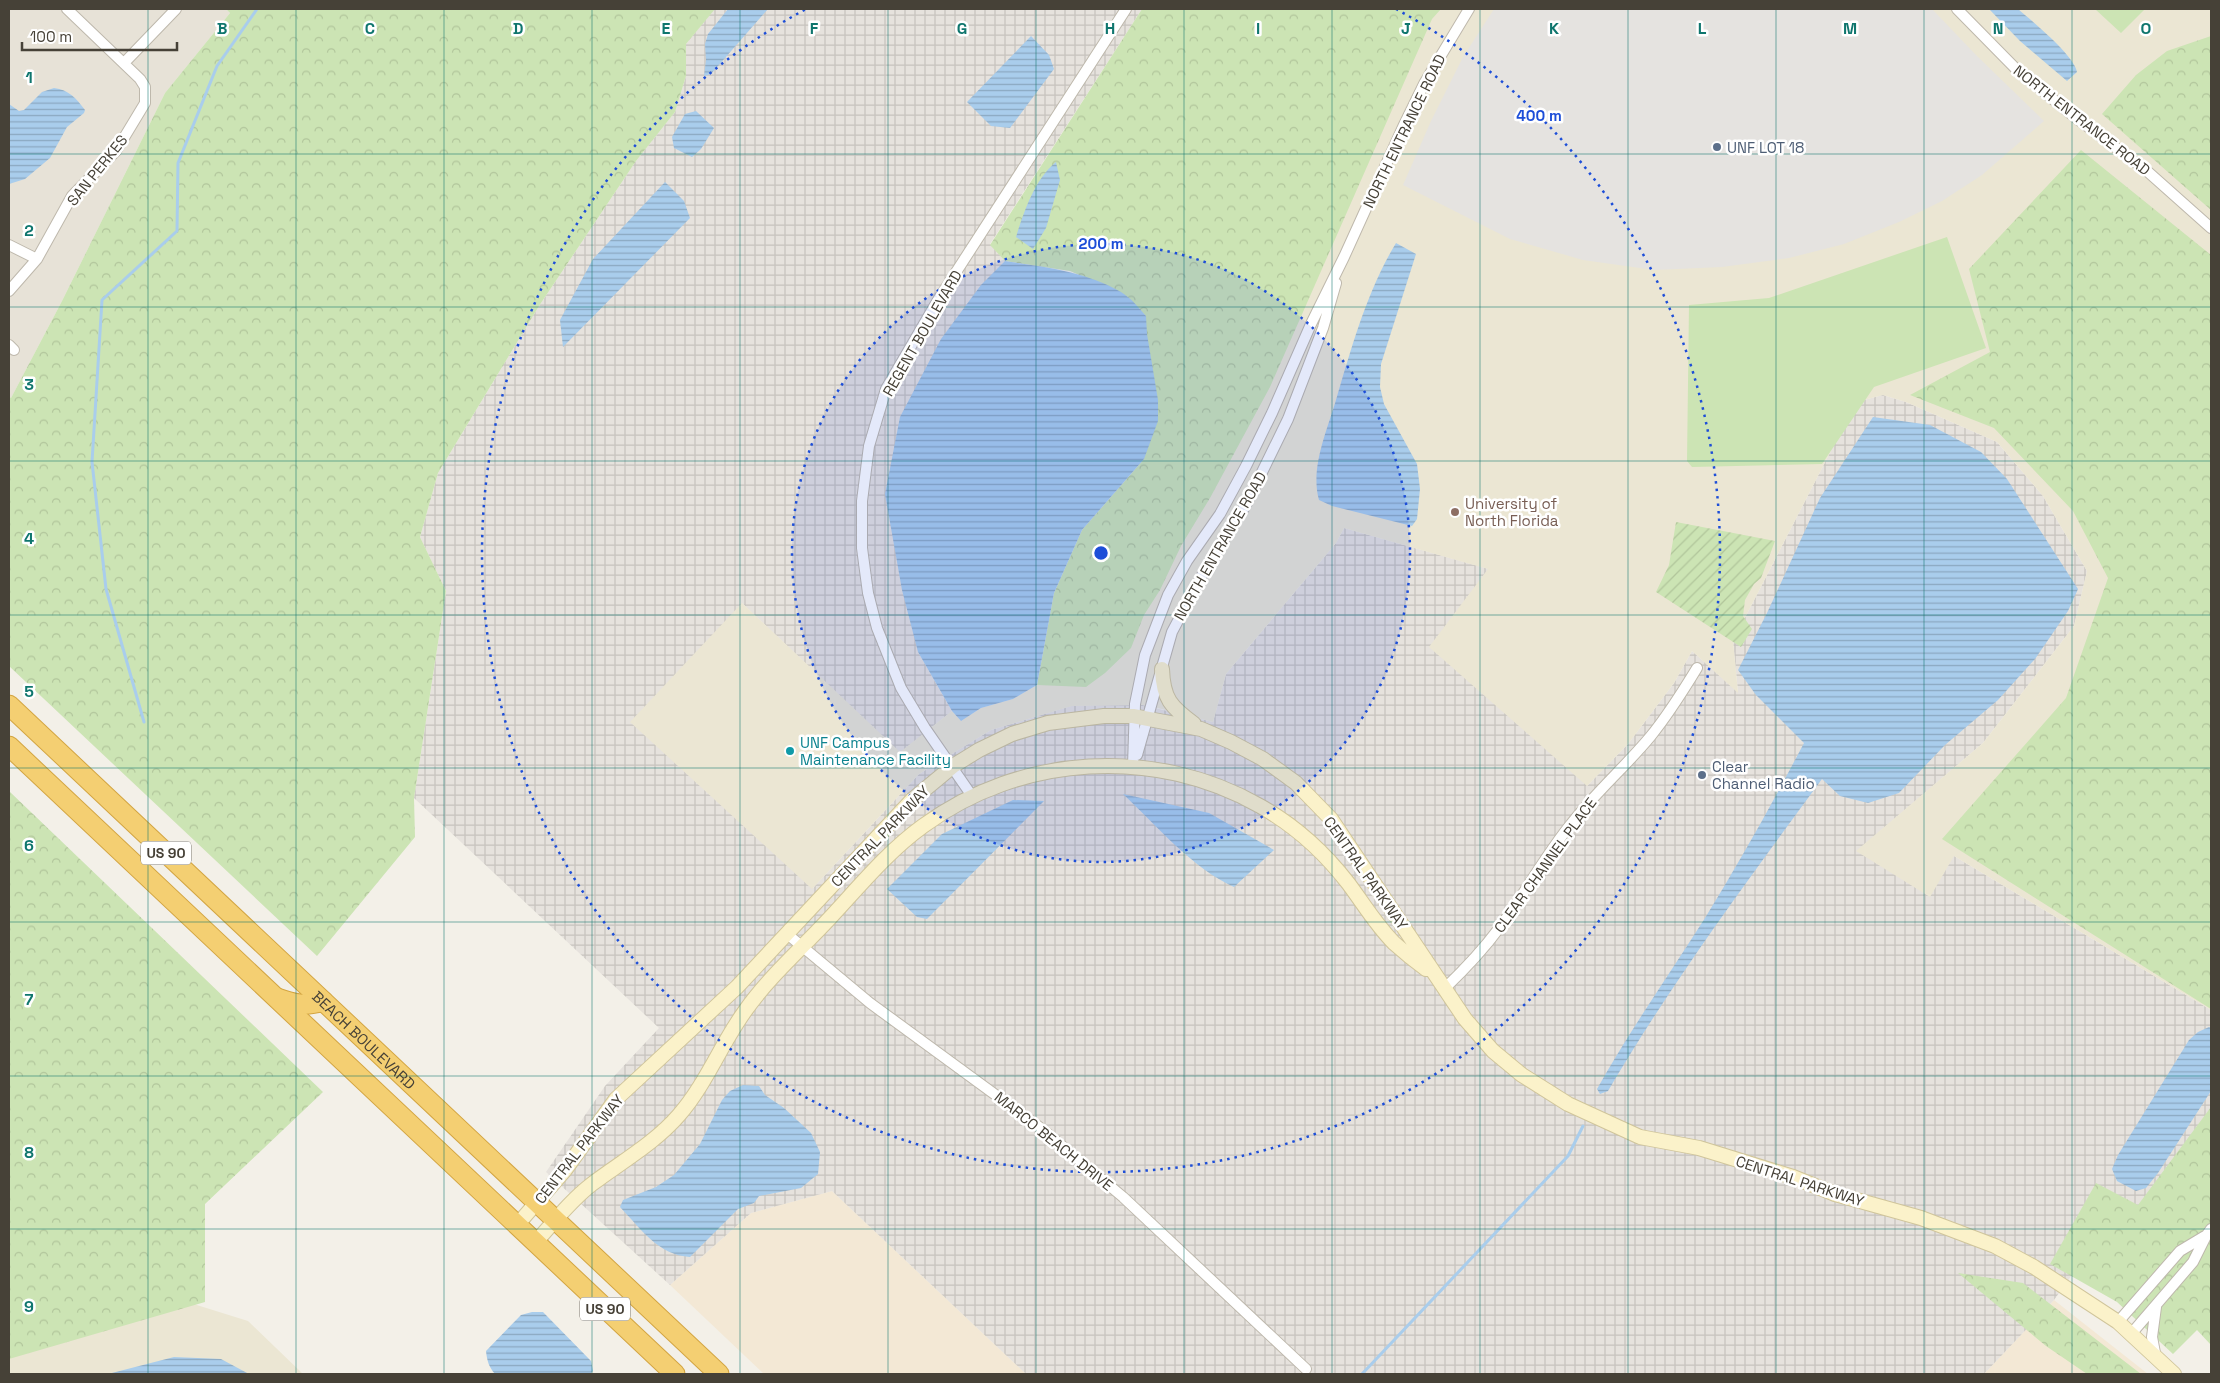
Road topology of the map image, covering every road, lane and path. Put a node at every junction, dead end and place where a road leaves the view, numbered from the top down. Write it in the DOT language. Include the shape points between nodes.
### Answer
graph roads {
  1 [pos="67,9"];
  2 [pos="176,9"];
  3 [pos="1126,9"];
  4 [pos="1469,9"];
  5 [pos="1957,9"];
  6 [pos="124,63"];
  7 [pos="2211,228"];
  8 [pos="9,245"];
  9 [pos="1344,257"];
  10 [pos="38,259"];
  11 [pos="9,291"];
  12 [pos="1268,459"];
  13 [pos="1244,470"];
  14 [pos="1697,668"];
  15 [pos="1162,669"];
  16 [pos="9,705"];
  17 [pos="1133,716"];
  18 [pos="1149,718"];
  19 [pos="1200,729"];
  20 [pos="9,746"];
  21 [pos="953,766"];
  22 [pos="1133,766"];
  23 [pos="972,796"];
  24 [pos="786,933"];
  25 [pos="803,947"];
  26 [pos="1441,984"];
  27 [pos="273,997"];
  28 [pos="323,1001"];
  29 [pos="315,1036"];
  30 [pos="537,1202"];
  31 [pos="555,1220"];
  32 [pos="517,1225"];
  33 [pos="2208,1232"];
  34 [pos="535,1243"];
  35 [pos="2156,1304"];
  36 [pos="2118,1322"];
  37 [pos="2131,1334"];
  38 [pos="2156,1358"];
  39 [pos="1306,1369"];
  40 [pos="675,1374"];
  41 [pos="719,1374"];
  42 [pos="2174,1374"];
  1 -- 6 [label="street, SAN PERKES"];
  2 -- 6 [label="street"];
  3 -- 21 [label="street, REGENT BOULEVARD" via="938,300 886,388 869,446 862,501 862,548 877,628 901,688"];
  4 -- 9 [label="street, NORTH ENTRANCE ROAD" via="1425,82"];
  5 -- 7 [label="street, NORTH ENTRANCE ROAD" via="2018,71 2147,171"];
  6 -- 10 [label="street, SAN PERKES" via="145,87 145,103 116,151 72,196"];
  8 -- 10 [label="street"];
  9 -- 12 [label="street, NORTH ENTRANCE ROAD" via="1320,335 1288,419"];
  9 -- 13 [label="street, NORTH ENTRANCE ROAD"];
  10 -- 11 [label="street, SAN PERKES"];
  12 -- 13 [label="street"];
  12 -- 15 [label="street, NORTH ENTRANCE ROAD" via="1246,506 1184,607 1172,632"];
  13 -- 17 [label="street, NORTH ENTRANCE ROAD" via="1168,595 1145,655"];
  14 -- 26 [label="street, CLEAR CHANNEL PLACE" via="1650,737 1570,824 1476,958"];
  15 -- 18 [label="street, NORTH ENTRANCE ROAD"];
  15 -- 19 [label="street" via="1163,689 1169,703"];
  16 -- 28 [label="highway, BEACH BOULEVARD / US 90"];
  17 -- 18 [label="street, CENTRAL PARKWAY"];
  17 -- 21 [label="street, CENTRAL PARKWAY" via="1048,723 1012,734"];
  17 -- 22 [label="street, NORTH ENTRANCE ROAD"];
  18 -- 19 [label="street, CENTRAL PARKWAY"];
  18 -- 22 [label="street, NORTH ENTRANCE ROAD"];
  19 -- 26 [label="street, CENTRAL PARKWAY" via="1263,759 1296,783 1331,819"];
  20 -- 27 [label="highway, US 90"];
  21 -- 23 [label="street, REGENT BOULEVARD"];
  21 -- 24 [label="street, CENTRAL PARKWAY" via="912,800"];
  22 -- 23 [label="street, CENTRAL PARKWAY" via="1090,766 1042,772 1007,781"];
  22 -- 26 [label="street, CENTRAL PARKWAY" via="1203,780 1235,793 1283,821 1325,856 1394,943"];
  23 -- 25 [label="street, CENTRAL PARKWAY" via="946,810 901,844"];
  24 -- 25 [label="street, MARCO BEACH DRIVE"];
  24 -- 30 [label="street, CENTRAL PARKWAY" via="737,987 616,1099 565,1170"];
  25 -- 31 [label="street, CENTRAL PARKWAY" via="745,1010 679,1114 655,1138 589,1186"];
  25 -- 39 [label="street, MARCO BEACH DRIVE" via="870,1003 1048,1134 1123,1197"];
  26 -- 36 [label="street, CENTRAL PARKWAY" via="1493,1051 1522,1075 1568,1104 1640,1137 1699,1148 1793,1177 1835,1194 1921,1218 1996,1246 2042,1271"];
  27 -- 28 [label="highway" via="300,1005"];
  27 -- 29 [label="highway, US 90"];
  28 -- 29 [label="highway" via="316,1012"];
  28 -- 30 [label="highway, BEACH BOULEVARD / US 90"];
  29 -- 32 [label="highway, US 90"];
  30 -- 31 [label="highway, BEACH BOULEVARD / US 90"];
  30 -- 32 [label="street, CENTRAL PARKWAY"];
  31 -- 34 [label="street, CENTRAL PARKWAY"];
  31 -- 41 [label="highway, BEACH BOULEVARD / US 90"];
  32 -- 34 [label="highway, US 90"];
  33 -- 35 [label="street" via="2193,1262"];
  33 -- 36 [label="street" via="2180,1251"];
  34 -- 40 [label="highway, US 90"];
  35 -- 37 [label="street"];
  35 -- 38 [label="street" via="2152,1337"];
  36 -- 37 [label="street, CENTRAL PARKWAY"];
  37 -- 38 [label="street, CENTRAL PARKWAY"];
  38 -- 42 [label="street, CENTRAL PARKWAY"];
}
